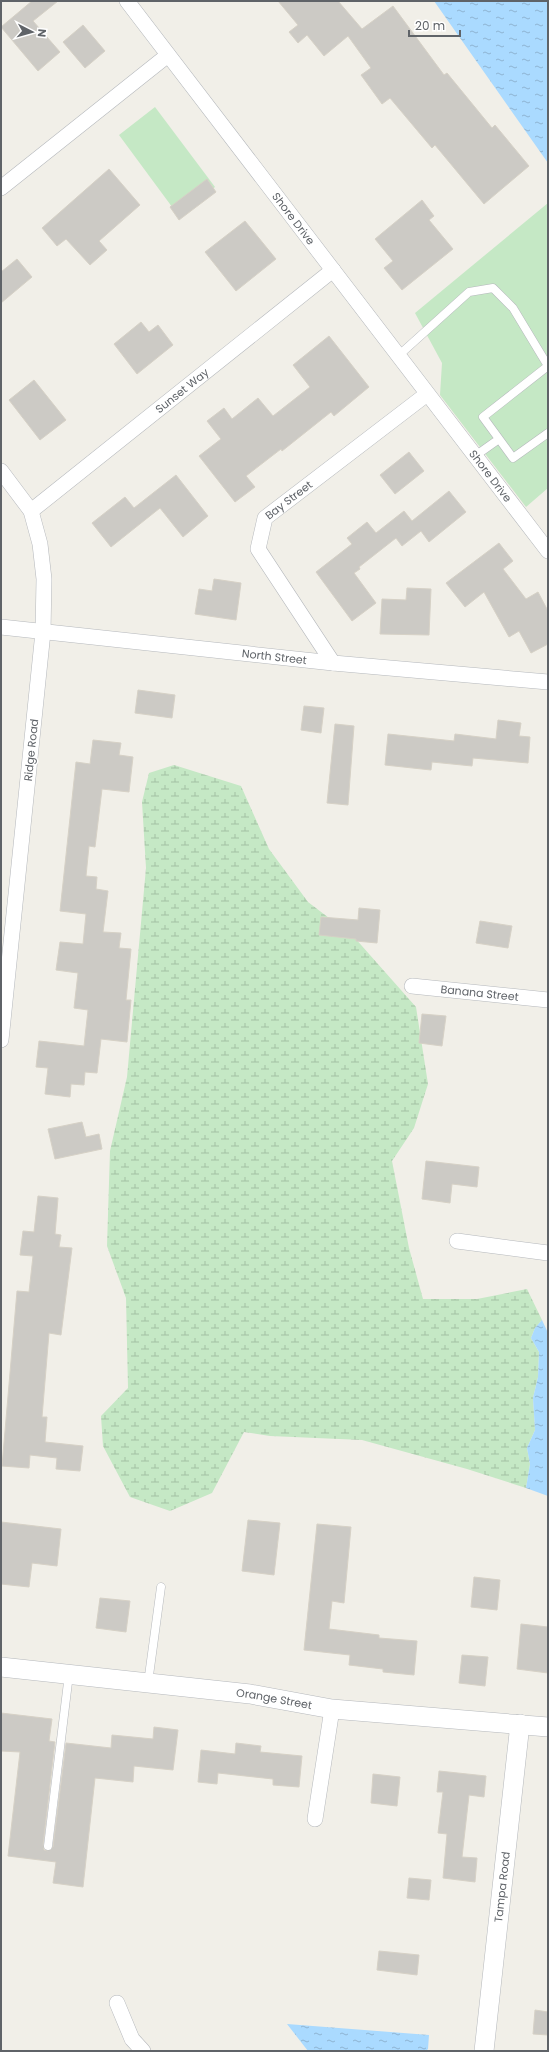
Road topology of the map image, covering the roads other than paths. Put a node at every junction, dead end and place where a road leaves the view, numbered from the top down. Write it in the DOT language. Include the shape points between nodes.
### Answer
graph roads {
  1 [pos="127,1"];
  2 [pos="168,55"];
  3 [pos="1,188"];
  4 [pos="333,270"];
  5 [pos="398,356"];
  6 [pos="548,366"];
  7 [pos="427,394"];
  8 [pos="548,433"];
  9 [pos="499,439"];
  10 [pos="475,456"];
  11 [pos="1,471"];
  12 [pos="31,510"];
  13 [pos="548,550"];
  14 [pos="1,627"];
  15 [pos="43,632"];
  16 [pos="333,663"];
  17 [pos="548,682"];
  18 [pos="412,986"];
  19 [pos="548,1000"];
  20 [pos="1,1040"];
  21 [pos="457,1241"];
  22 [pos="548,1253"];
  23 [pos="161,1587"];
  24 [pos="1,1667"];
  25 [pos="69,1674"];
  26 [pos="148,1683"];
  27 [pos="332,1709"];
  28 [pos="520,1724"];
  29 [pos="548,1727"];
  30 [pos="314,1820"];
  31 [pos="48,1846"];
  32 [pos="117,2003"];
  33 [pos="143,2051"];
  34 [pos="484,2051"];
  1 -- 2 [label="street, Shore Drive"];
  2 -- 3 [label="street"];
  2 -- 4 [label="street, Shore Drive"];
  4 -- 5 [label="street, Shore Drive"];
  4 -- 12 [label="street, Sunset Way"];
  5 -- 6 [label="lane" via="469,292 493,288 513,308"];
  5 -- 7 [label="street, Shore Drive"];
  6 -- 9 [label="lane" via="483,417"];
  7 -- 10 [label="street, Shore Drive"];
  7 -- 16 [label="street, Bay Street" via="265,518 258,549"];
  8 -- 9 [label="lane" via="513,458"];
  9 -- 10 [label="lane"];
  10 -- 13 [label="street, Shore Drive"];
  11 -- 12 [label="street, Ridge Road"];
  12 -- 15 [label="street, Ridge Road" via="40,544 44,579"];
  14 -- 15 [label="street, North Street"];
  15 -- 16 [label="street, North Street"];
  15 -- 20 [label="street, Ridge Road"];
  16 -- 17 [label="street, North Street"];
  18 -- 19 [label="street, Banana Street"];
  21 -- 22 [label="street"];
  23 -- 26 [label="lane"];
  24 -- 25 [label="street, Orange Street"];
  25 -- 26 [label="street, Orange Street"];
  25 -- 31 [label="lane"];
  26 -- 27 [label="street, Orange Street" via="250,1694"];
  27 -- 28 [label="street, Orange Street"];
  27 -- 30 [label="street"];
  28 -- 29 [label="street, Orange Street"];
  28 -- 34 [label="street, Tampa Road"];
  32 -- 33 [label="street" via="132,2039"];
}
